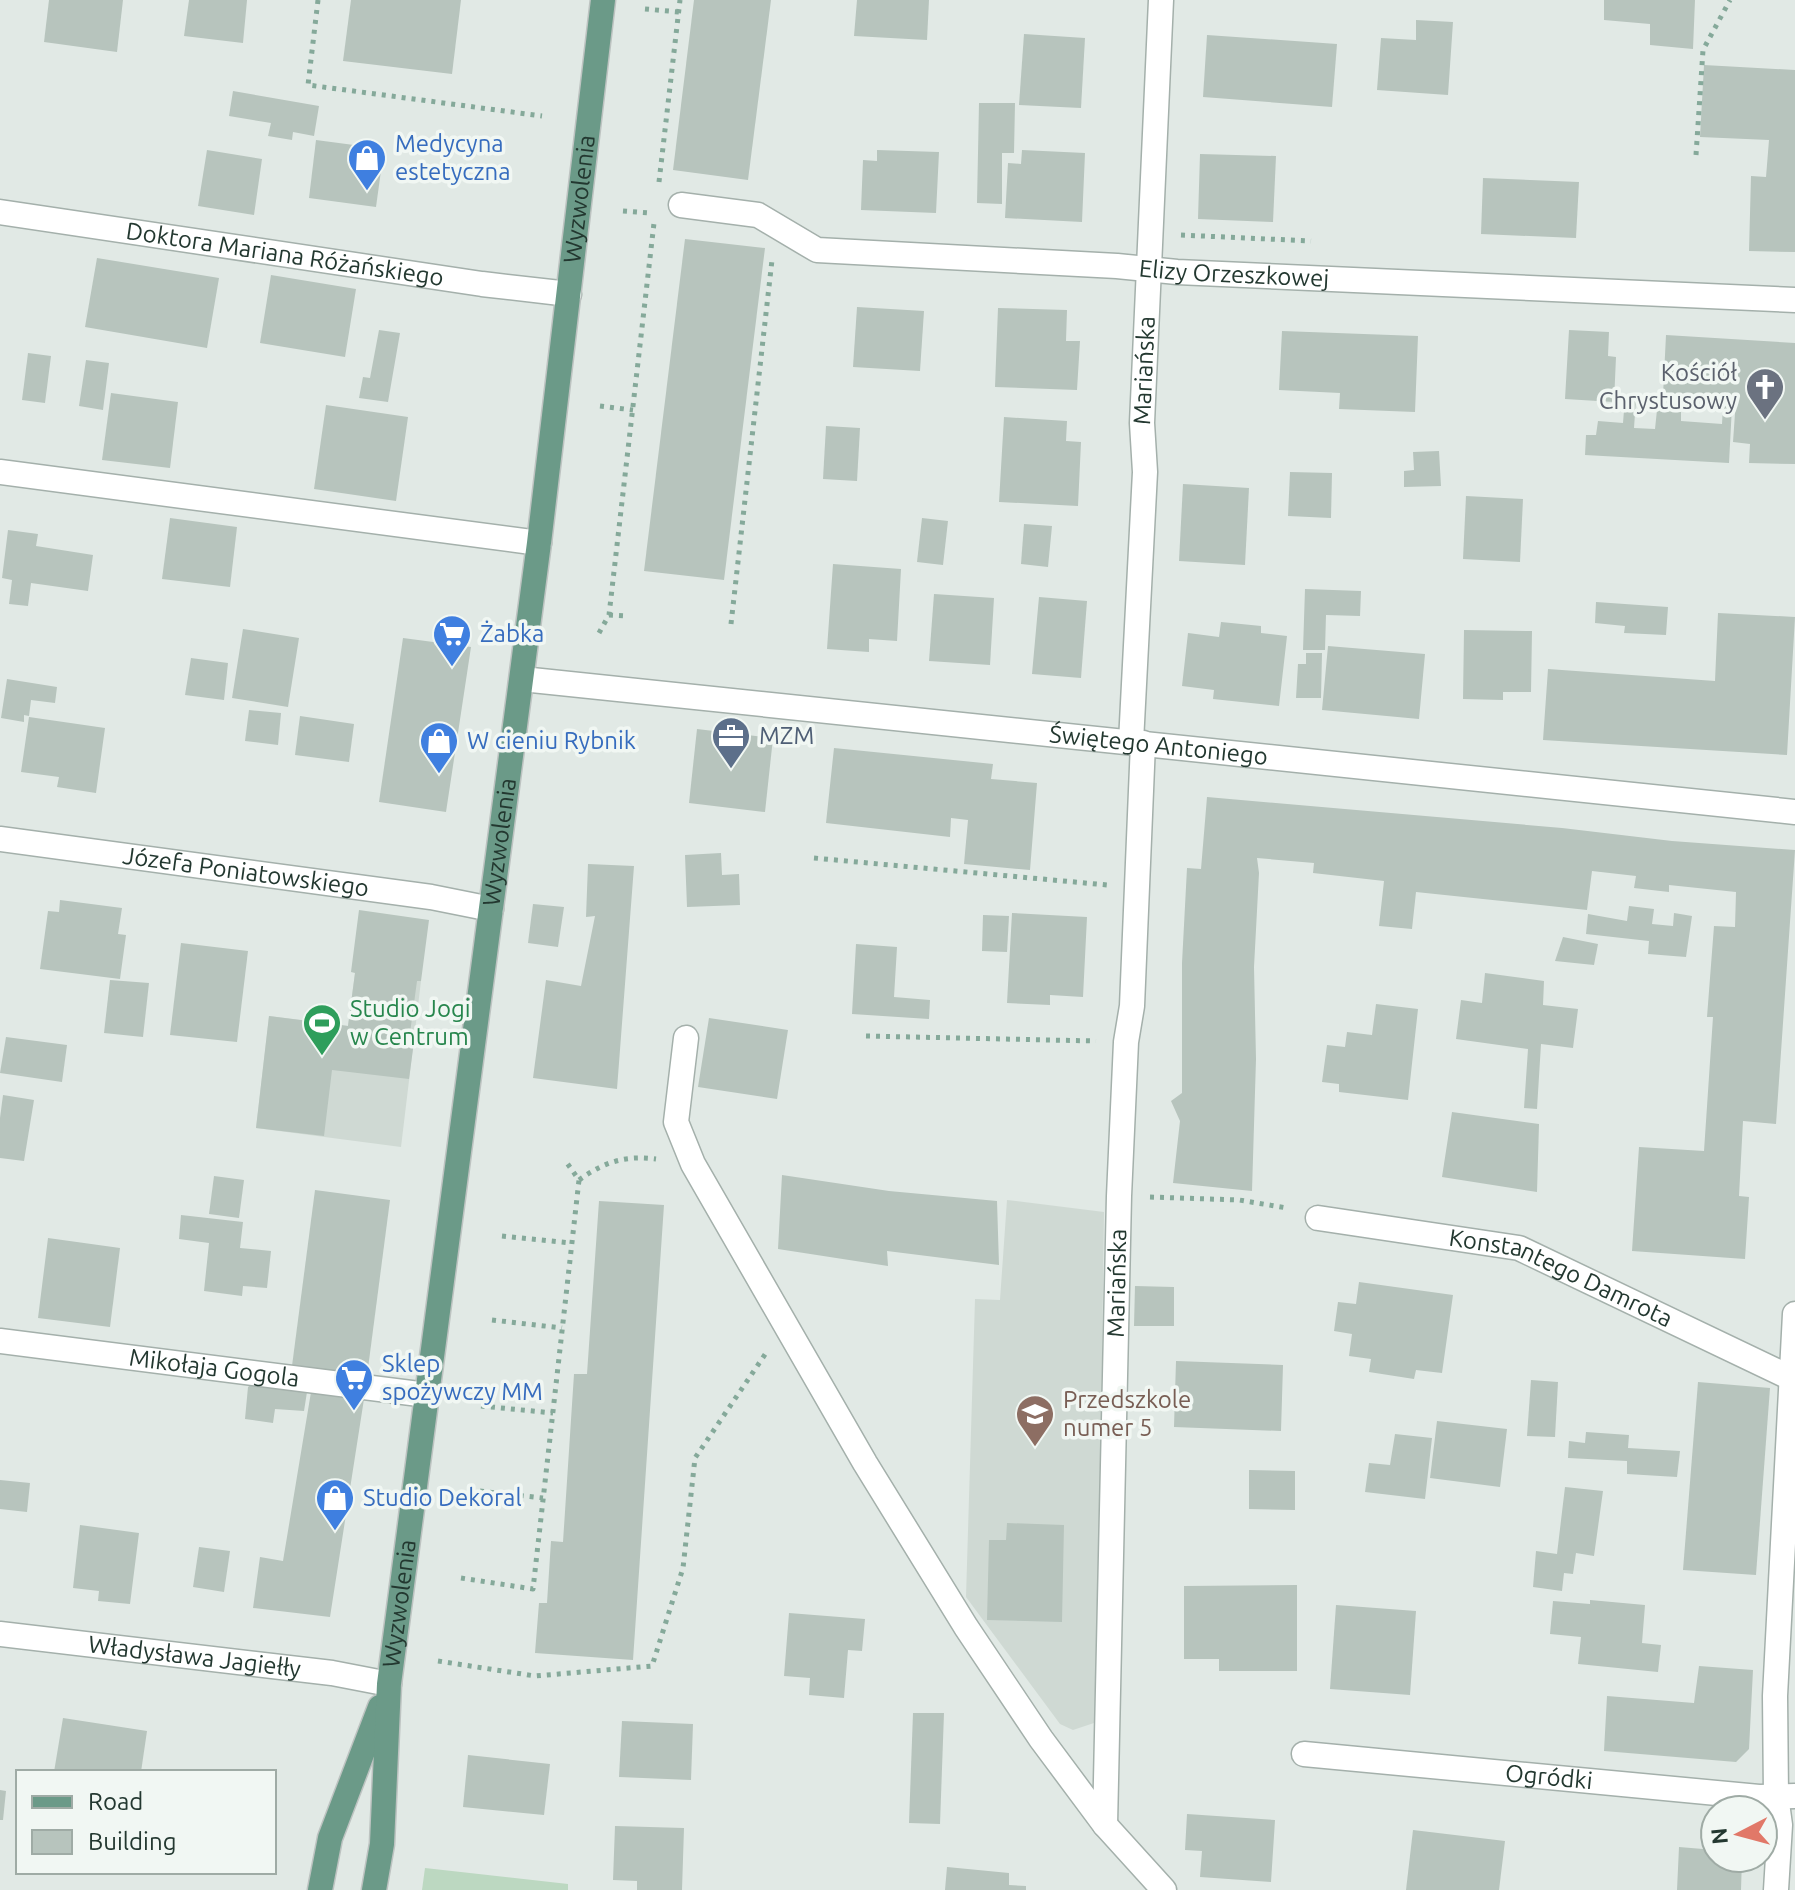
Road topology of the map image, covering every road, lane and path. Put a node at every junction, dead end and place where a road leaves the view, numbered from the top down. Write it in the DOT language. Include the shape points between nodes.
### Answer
graph roads {
  1 [pos="318,0"];
  2 [pos="603,0"];
  3 [pos="680,0"];
  4 [pos="1161,0"];
  5 [pos="1730,0"];
  6 [pos="645,9"];
  7 [pos="679,12"];
  8 [pos="542,116"];
  9 [pos="1696,155"];
  10 [pos="659,183"];
  11 [pos="681,205"];
  12 [pos="0,212"];
  13 [pos="655,214"];
  14 [pos="777,226"];
  15 [pos="1149,270"];
  16 [pos="569,294"];
  17 [pos="1795,300"];
  18 [pos="600,406"];
  19 [pos="633,410"];
  20 [pos="0,472"];
  21 [pos="539,543"];
  22 [pos="609,615"];
  23 [pos="627,616"];
  24 [pos="731,624"];
  25 [pos="599,633"];
  26 [pos="522,679"];
  27 [pos="1137,742"];
  28 [pos="1795,812"];
  29 [pos="0,839"];
  30 [pos="814,858"];
  31 [pos="1137,887"];
  32 [pos="491,909"];
  33 [pos="866,1036"];
  34 [pos="686,1038"];
  35 [pos="1126,1042"];
  36 [pos="567,1163"];
  37 [pos="693,1164"];
  38 [pos="579,1180"];
  39 [pos="1119,1196"];
  40 [pos="1318,1218"];
  41 [pos="502,1236"];
  42 [pos="571,1243"];
  43 [pos="1795,1314"];
  44 [pos="492,1320"];
  45 [pos="785,1324"];
  46 [pos="562,1328"];
  47 [pos="0,1341"];
  48 [pos="1791,1378"];
  49 [pos="427,1395"];
  50 [pos="481,1406"];
  51 [pos="553,1413"];
  52 [pos="470,1490"];
  53 [pos="543,1498"];
  54 [pos="461,1578"];
  55 [pos="0,1634"];
  56 [pos="438,1661"];
  57 [pos="389,1684"];
  58 [pos="1304,1754"];
  59 [pos="1786,1796"];
  60 [pos="1105,1825"];
  61 [pos="320,1890"];
  62 [pos="374,1890"];
  63 [pos="1164,1890"];
  64 [pos="1776,1890"];
  1 -- 8 [label="path" via="308,85"];
  2 -- 16 [label="main road, Wyzwolenia"];
  3 -- 7 [label="path"];
  4 -- 15 [label="street, Mariańska"];
  5 -- 9 [label="path" via="1703,50"];
  6 -- 7 [label="path"];
  7 -- 10 [label="path"];
  11 -- 14 [label="street, Elizy Orzeszkowej" via="758,215"];
  12 -- 16 [label="street, Doktora Mariana Różańskiego"];
  13 -- 19 [label="path"];
  14 -- 15 [label="street, Elizy Orzeszkowej" via="817,250"];
  14 -- 24 [label="path"];
  15 -- 17 [label="street, Elizy Orzeszkowej"];
  15 -- 27 [label="street, Mariańska"];
  16 -- 21 [label="main road, Wyzwolenia"];
  18 -- 19 [label="path"];
  19 -- 22 [label="path"];
  20 -- 21 [label="street"];
  21 -- 26 [label="main road, Wyzwolenia"];
  22 -- 23 [label="path"];
  22 -- 25 [label="path"];
  26 -- 27 [label="street, Świętego Antoniego"];
  26 -- 32 [label="main road, Wyzwolenia"];
  27 -- 28 [label="street, Świętego Antoniego"];
  27 -- 31 [label="street, Mariańska"];
  29 -- 32 [label="street, Józefa Poniatowskiego"];
  30 -- 31 [label="path"];
  31 -- 35 [label="street, Mariańska"];
  32 -- 49 [label="main road, Wyzwolenia"];
  33 -- 35 [label="path"];
  34 -- 37 [label="street" via="676,1122"];
  35 -- 39 [label="street, Mariańska"];
  36 -- 38 [label="path"];
  37 -- 38 [label="path" via="617,1159"];
  37 -- 45 [label="street"];
  38 -- 42 [label="path"];
  39 -- 40 [label="path" via="1239,1200 1305,1210"];
  39 -- 60 [label="street, Mariańska"];
  40 -- 48 [label="street, Konstantego Damrota" via="1519,1248"];
  41 -- 42 [label="path"];
  42 -- 46 [label="path"];
  43 -- 48 [label="street"];
  44 -- 46 [label="path"];
  45 -- 56 [label="path" via="695,1458 683,1568 652,1666 535,1676"];
  45 -- 60 [label="street" via="966,1627"];
  46 -- 51 [label="path"];
  47 -- 49 [label="street, Mikołaja Gogola"];
  48 -- 59 [label="street" via="1775,1696"];
  49 -- 57 [label="main road, Wyzwolenia"];
  50 -- 51 [label="path"];
  51 -- 53 [label="path"];
  52 -- 53 [label="path"];
  53 -- 54 [label="path" via="533,1589"];
  55 -- 57 [label="street, Władysława Jagiełły"];
  57 -- 61 [label="main road, Wyzwolenia" via="330,1838"];
  57 -- 62 [label="main road, Wyzwolenia" via="382,1844"];
  58 -- 59 [label="street, Ogródki"];
  59 -- 64 [label="street"];
  60 -- 63 [label="street"];
}
